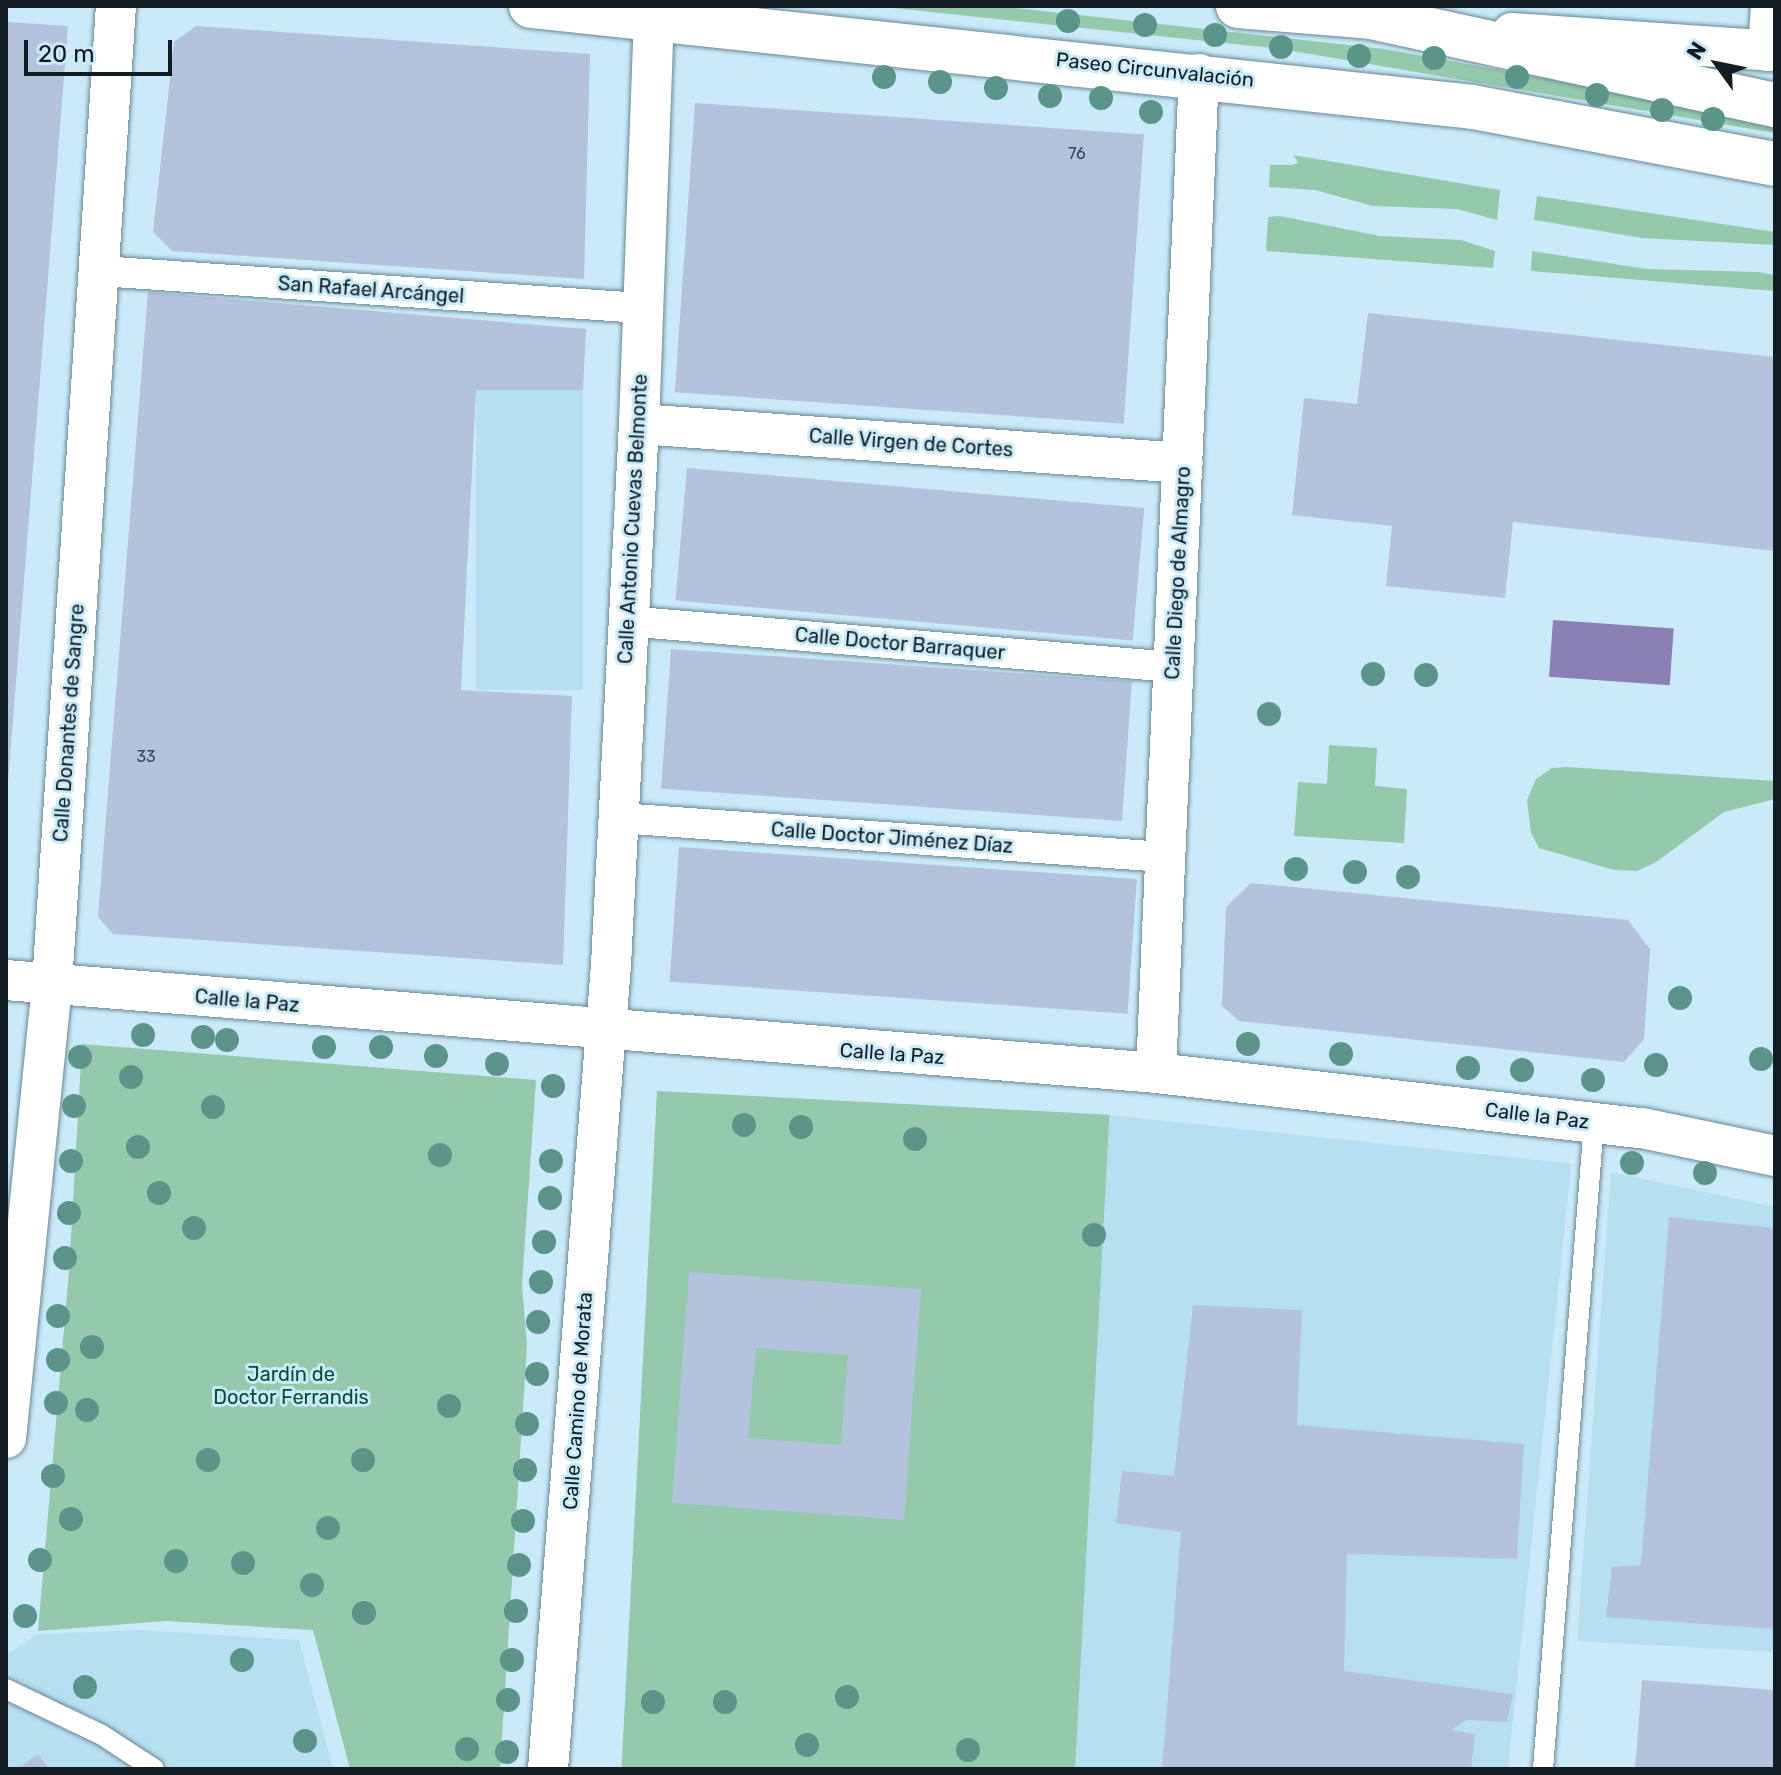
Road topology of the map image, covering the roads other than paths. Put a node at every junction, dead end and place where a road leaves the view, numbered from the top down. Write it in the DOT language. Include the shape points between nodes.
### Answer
graph roads {
  1 [pos="116,6"];
  2 [pos="531,6"];
  3 [pos="1238,6"];
  4 [pos="1771,6"];
  5 [pos="652,11"];
  6 [pos="1371,17"];
  7 [pos="1771,51"];
  8 [pos="1199,74"];
  9 [pos="1775,105"];
  10 [pos="1775,164"];
  11 [pos="100,271"];
  12 [pos="642,308"];
  13 [pos="639,424"];
  14 [pos="1183,463"];
  15 [pos="626,621"];
  16 [pos="1173,667"];
  17 [pos="619,818"];
  18 [pos="1165,857"];
  19 [pos="6,980"];
  20 [pos="52,984"];
  21 [pos="606,1032"];
  22 [pos="1156,1073"];
  23 [pos="1594,1123"];
  24 [pos="1775,1156"];
  25 [pos="11,1360"];
  26 [pos="6,1438"];
  27 [pos="6,1689"];
  28 [pos="154,1769"];
  29 [pos="548,1769"];
  30 [pos="1543,1769"];
  1 -- 11 [label="street, Calle Donantes de Sangre"];
  2 -- 5 [label="main road, Paseo Circunvalación"];
  3 -- 6 [label="main road"];
  4 -- 7 [label="street"];
  5 -- 8 [label="main road, Paseo Circunvalación"];
  5 -- 12 [label="street, Calle Antonio Cuevas Belmonte"];
  6 -- 7 [label="street" via="1445,29"];
  6 -- 9 [label="main road"];
  8 -- 10 [label="main road, Paseo Circunvalación" via="1473,107"];
  8 -- 14 [label="street, Calle Diego de Almagro"];
  11 -- 12 [label="street, San Rafael Arcángel"];
  11 -- 20 [label="street, Calle Donantes de Sangre"];
  12 -- 13 [label="street, Calle Antonio Cuevas Belmonte"];
  13 -- 14 [label="street, Calle Virgen de Cortes"];
  13 -- 15 [label="street, Calle Antonio Cuevas Belmonte"];
  14 -- 16 [label="street, Calle Diego de Almagro"];
  15 -- 16 [label="street, Calle Doctor Barraquer"];
  15 -- 17 [label="street, Calle Antonio Cuevas Belmonte"];
  16 -- 18 [label="street, Calle Diego de Almagro"];
  17 -- 18 [label="street, Calle Doctor Jiménez Díaz"];
  17 -- 21 [label="street, Calle Antonio Cuevas Belmonte"];
  18 -- 22 [label="street, Calle Diego de Almagro"];
  19 -- 20 [label="street, Calle la Paz"];
  20 -- 21 [label="street, Calle la Paz"];
  20 -- 25 [label="street, Calle Donantes de Sangre"];
  21 -- 22 [label="street, Calle la Paz"];
  21 -- 29 [label="street, Calle Camino de Morata"];
  22 -- 23 [label="street, Calle la Paz"];
  23 -- 24 [label="street, Calle la Paz"];
  23 -- 30 [label="lane"];
  25 -- 26 [label="street, Calle Donantes de Sangre"];
  27 -- 28 [label="lane" via="102,1735"];
}
